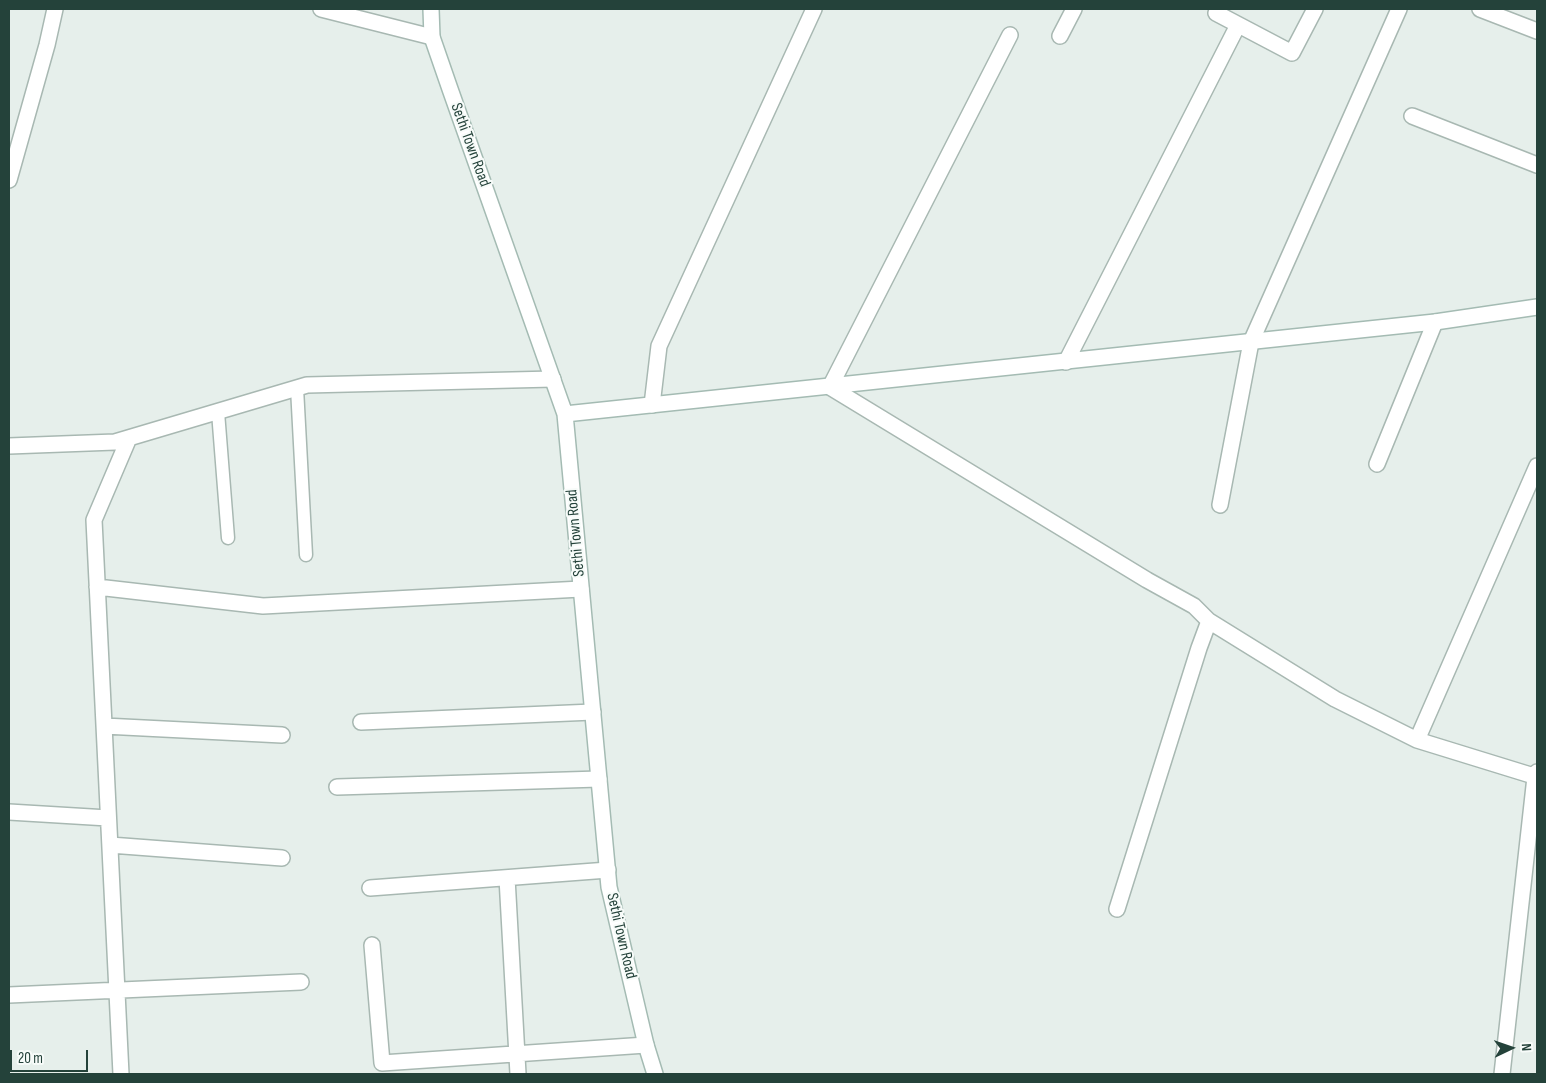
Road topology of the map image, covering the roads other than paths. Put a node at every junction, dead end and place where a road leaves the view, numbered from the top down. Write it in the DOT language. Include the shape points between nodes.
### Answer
graph roads {
  1 [pos="55,9"];
  2 [pos="321,9"];
  3 [pos="431,9"];
  4 [pos="814,9"];
  5 [pos="1074,9"];
  6 [pos="1218,9"];
  7 [pos="1315,9"];
  8 [pos="1399,9"];
  9 [pos="1480,9"];
  10 [pos="1238,25"];
  11 [pos="1537,31"];
  12 [pos="1010,34"];
  13 [pos="1060,36"];
  14 [pos="432,37"];
  15 [pos="1412,116"];
  16 [pos="1537,165"];
  17 [pos="9,180"];
  18 [pos="1537,308"];
  19 [pos="1435,322"];
  20 [pos="1251,342"];
  21 [pos="1066,362"];
  22 [pos="553,380"];
  23 [pos="830,387"];
  24 [pos="297,388"];
  25 [pos="652,405"];
  26 [pos="218,412"];
  27 [pos="565,414"];
  28 [pos="129,438"];
  29 [pos="9,446"];
  30 [pos="1377,464"];
  31 [pos="1537,466"];
  32 [pos="1220,505"];
  33 [pos="228,538"];
  34 [pos="306,555"];
  35 [pos="97,586"];
  36 [pos="581,589"];
  37 [pos="1209,621"];
  38 [pos="593,712"];
  39 [pos="362,722"];
  40 [pos="104,726"];
  41 [pos="282,735"];
  42 [pos="1417,740"];
  43 [pos="1536,776"];
  44 [pos="599,779"];
  45 [pos="337,787"];
  46 [pos="9,812"];
  47 [pos="108,818"];
  48 [pos="110,845"];
  49 [pos="282,858"];
  50 [pos="608,870"];
  51 [pos="506,878"];
  52 [pos="370,888"];
  53 [pos="1117,909"];
  54 [pos="372,946"];
  55 [pos="302,982"];
  56 [pos="115,991"];
  57 [pos="9,995"];
  58 [pos="646,1045"];
  59 [pos="517,1053"];
  60 [pos="120,1074"];
  61 [pos="518,1074"];
  62 [pos="655,1074"];
  63 [pos="1502,1074"];
  1 -- 17 [label="street"];
  2 -- 14 [label="street"];
  3 -- 14 [label="street, Sethi Town Road"];
  4 -- 25 [label="street" via="659,346"];
  5 -- 13 [label="street"];
  6 -- 10 [label="street" via="1216,13"];
  7 -- 10 [label="street" via="1292,52"];
  8 -- 20 [label="street"];
  9 -- 11 [label="street"];
  10 -- 21 [label="street"];
  12 -- 23 [label="street"];
  14 -- 22 [label="street, Sethi Town Road"];
  15 -- 16 [label="street"];
  18 -- 19 [label="street"];
  19 -- 20 [label="street"];
  19 -- 30 [label="street"];
  20 -- 21 [label="street"];
  20 -- 32 [label="street"];
  21 -- 23 [label="street"];
  22 -- 24 [label="street" via="306,385"];
  22 -- 27 [label="street, Sethi Town Road"];
  23 -- 25 [label="street"];
  23 -- 37 [label="street" via="1194,606"];
  24 -- 26 [label="street"];
  24 -- 34 [label="lane"];
  25 -- 27 [label="street"];
  26 -- 28 [label="street"];
  26 -- 33 [label="lane"];
  27 -- 36 [label="street, Sethi Town Road"];
  28 -- 29 [label="street" via="115,442"];
  28 -- 35 [label="street" via="94,520"];
  31 -- 42 [label="street"];
  35 -- 36 [label="street" via="263,606"];
  35 -- 40 [label="street"];
  36 -- 38 [label="street, Sethi Town Road"];
  37 -- 42 [label="street" via="1335,699"];
  37 -- 53 [label="street"];
  38 -- 39 [label="street"];
  38 -- 44 [label="street, Sethi Town Road"];
  40 -- 41 [label="street"];
  40 -- 47 [label="street"];
  42 -- 43 [label="street"];
  43 -- 63 [label="street"];
  44 -- 45 [label="street"];
  44 -- 50 [label="street, Sethi Town Road"];
  46 -- 47 [label="street"];
  47 -- 48 [label="street"];
  48 -- 49 [label="street"];
  48 -- 56 [label="street"];
  50 -- 51 [label="street"];
  50 -- 58 [label="street, Sethi Town Road" via="609,888"];
  51 -- 52 [label="street"];
  51 -- 59 [label="street"];
  54 -- 59 [label="street" via="382,1062"];
  55 -- 56 [label="street"];
  56 -- 57 [label="street"];
  56 -- 60 [label="street"];
  58 -- 59 [label="street"];
  58 -- 62 [label="street, Sethi Town Road"];
  59 -- 61 [label="street"];
}
